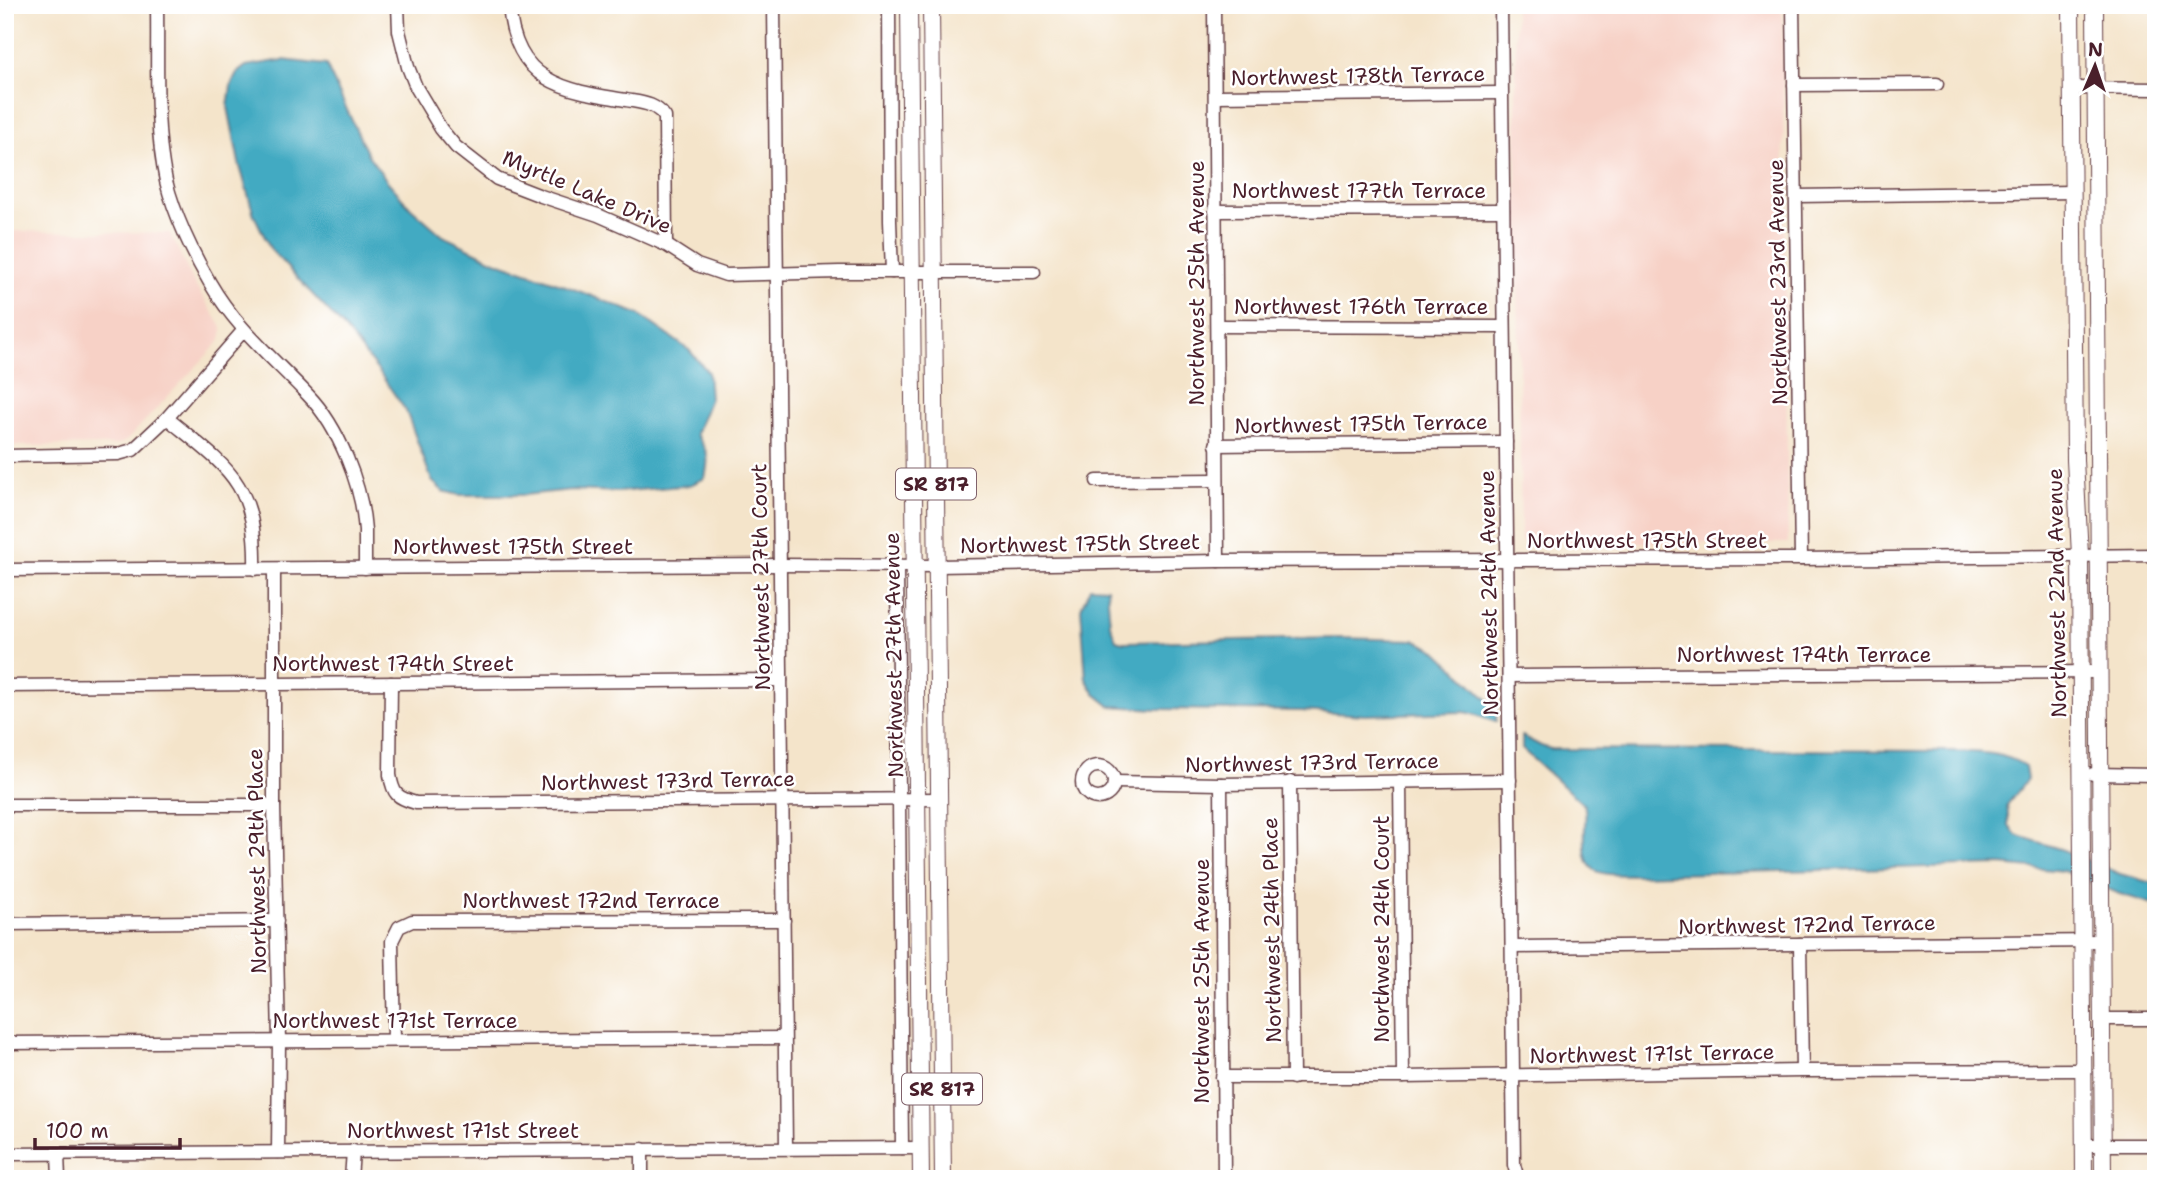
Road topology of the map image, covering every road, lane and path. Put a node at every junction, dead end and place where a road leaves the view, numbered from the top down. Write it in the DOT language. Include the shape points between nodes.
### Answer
graph roads {
  1 [pos="157,5"];
  2 [pos="398,5"];
  3 [pos="509,5"];
  4 [pos="774,5"];
  5 [pos="889,5"];
  6 [pos="909,5"];
  7 [pos="1214,5"];
  8 [pos="1501,5"];
  9 [pos="1793,5"];
  10 [pos="2071,5"];
  11 [pos="2095,5"];
  12 [pos="929,10"];
  13 [pos="1937,84"];
  14 [pos="1794,85"];
  15 [pos="2071,88"];
  16 [pos="2095,88"];
  17 [pos="2156,89"];
  18 [pos="1502,93"];
  19 [pos="1216,96"];
  20 [pos="2072,192"];
  21 [pos="1797,196"];
  22 [pos="1503,210"];
  23 [pos="1215,211"];
  24 [pos="666,246"];
  25 [pos="892,272"];
  26 [pos="912,272"];
  27 [pos="1034,272"];
  28 [pos="934,273"];
  29 [pos="777,274"];
  30 [pos="1217,326"];
  31 [pos="1504,327"];
  32 [pos="243,331"];
  33 [pos="167,418"];
  34 [pos="1506,442"];
  35 [pos="1216,444"];
  36 [pos="5,456"];
  37 [pos="1217,480"];
  38 [pos="1097,481"];
  39 [pos="2080,555"];
  40 [pos="2099,555"];
  41 [pos="2156,555"];
  42 [pos="1801,559"];
  43 [pos="1507,560"];
  44 [pos="1218,561"];
  45 [pos="779,565"];
  46 [pos="897,565"];
  47 [pos="914,566"];
  48 [pos="937,566"];
  49 [pos="365,568"];
  50 [pos="255,569"];
  51 [pos="274,569"];
  52 [pos="5,570"];
  53 [pos="2081,672"];
  54 [pos="2098,672"];
  55 [pos="1510,676"];
  56 [pos="781,680"];
  57 [pos="391,683"];
  58 [pos="274,684"];
  59 [pos="5,686"];
  60 [pos="2082,773"];
  61 [pos="2101,774"];
  62 [pos="2156,775"];
  63 [pos="1510,780"];
  64 [pos="1400,781"];
  65 [pos="1115,782"];
  66 [pos="1290,782"];
  67 [pos="1221,784"];
  68 [pos="782,799"];
  69 [pos="899,799"];
  70 [pos="917,799"];
  71 [pos="939,799"];
  72 [pos="5,805"];
  73 [pos="274,805"];
  74 [pos="784,920"];
  75 [pos="277,921"];
  76 [pos="5,924"];
  77 [pos="2101,941"];
  78 [pos="2083,942"];
  79 [pos="1800,944"];
  80 [pos="1512,947"];
  81 [pos="919,999"];
  82 [pos="941,999"];
  83 [pos="2101,1019"];
  84 [pos="2156,1019"];
  85 [pos="784,1038"];
  86 [pos="394,1040"];
  87 [pos="279,1041"];
  88 [pos="5,1043"];
  89 [pos="2083,1070"];
  90 [pos="1802,1071"];
  91 [pos="1512,1075"];
  92 [pos="1222,1077"];
  93 [pos="1403,1077"];
  94 [pos="1293,1078"];
  95 [pos="2104,1144"];
  96 [pos="2084,1145"];
  97 [pos="2156,1145"];
  98 [pos="786,1148"];
  99 [pos="902,1148"];
  100 [pos="642,1149"];
  101 [pos="352,1151"];
  102 [pos="278,1152"];
  103 [pos="5,1154"];
  104 [pos="58,1154"];
  105 [pos="920,1155"];
  106 [pos="59,1179"];
  107 [pos="351,1179"];
  108 [pos="642,1179"];
  109 [pos="920,1179"];
  110 [pos="929,1179"];
  111 [pos="943,1179"];
  112 [pos="1224,1179"];
  113 [pos="1518,1179"];
  114 [pos="2084,1179"];
  115 [pos="2103,1179"];
  1 -- 32 [label="street" via="159,124 166,181 188,242"];
  2 -- 24 [label="street, Myrtle Lake Drive" via="408,68 456,147 497,179 598,215"];
  3 -- 24 [label="street" via="517,44 529,66 547,79 584,94 649,104 665,117"];
  4 -- 29 [label="street, Northwest 27th Court"];
  5 -- 25 [label="street"];
  6 -- 26 [label="main road, Northwest 27th Avenue / SR 817"];
  7 -- 19 [label="street, Northwest 25th Avenue"];
  8 -- 18 [label="street, Northwest 24th Avenue"];
  9 -- 14 [label="street, Northwest 23rd Avenue"];
  10 -- 15 [label="main road, Northwest 22nd Avenue"];
  11 -- 16 [label="main road, Northwest 22nd Avenue"];
  12 -- 28 [label="main road, Northwest 27th Avenue / SR 817"];
  13 -- 14 [label="street"];
  14 -- 21 [label="street, Northwest 23rd Avenue"];
  15 -- 16 [label="street"];
  15 -- 20 [label="main road, Northwest 22nd Avenue"];
  16 -- 17 [label="street"];
  16 -- 40 [label="main road, Northwest 22nd Avenue"];
  18 -- 19 [label="street, Northwest 178th Terrace"];
  18 -- 22 [label="street, Northwest 24th Avenue"];
  19 -- 23 [label="street, Northwest 25th Avenue"];
  20 -- 21 [label="street"];
  20 -- 39 [label="main road, Northwest 22nd Avenue"];
  21 -- 42 [label="street, Northwest 23rd Avenue"];
  22 -- 23 [label="street, Northwest 177th Terrace"];
  22 -- 31 [label="street, Northwest 24th Avenue"];
  23 -- 30 [label="street, Northwest 25th Avenue"];
  24 -- 29 [label="street, Myrtle Lake Drive" via="712,272"];
  25 -- 26 [label="street, Myrtle Lake Drive"];
  25 -- 29 [label="street, Myrtle Lake Drive"];
  26 -- 28 [label="street, Myrtle Lake Drive"];
  26 -- 47 [label="main road, Northwest 27th Avenue / SR 817"];
  27 -- 28 [label="street, Myrtle Lake Drive"];
  28 -- 48 [label="main road, Northwest 27th Avenue / SR 817"];
  29 -- 45 [label="street, Northwest 27th Court"];
  30 -- 31 [label="street, Northwest 176th Terrace"];
  30 -- 35 [label="street, Northwest 25th Avenue"];
  31 -- 34 [label="street, Northwest 24th Avenue"];
  32 -- 33 [label="street"];
  32 -- 49 [label="street" via="310,397 335,432 360,498"];
  33 -- 36 [label="street" via="133,450 118,454"];
  33 -- 50 [label="street" via="212,455 241,488 252,518"];
  34 -- 35 [label="street, Northwest 175th Terrace"];
  34 -- 43 [label="street, Northwest 24th Avenue"];
  35 -- 37 [label="street, Northwest 25th Avenue"];
  37 -- 38 [label="street"];
  37 -- 44 [label="street, Northwest 25th Avenue"];
  39 -- 40 [label="street, Northwest 175th Street"];
  39 -- 42 [label="street, Northwest 175th Street"];
  39 -- 53 [label="main road, Northwest 22nd Avenue"];
  40 -- 41 [label="street, Northwest 175th Street"];
  40 -- 54 [label="main road, Northwest 22nd Avenue"];
  42 -- 43 [label="street, Northwest 175th Street"];
  43 -- 44 [label="street, Northwest 175th Street"];
  43 -- 55 [label="street, Northwest 24th Avenue"];
  44 -- 48 [label="street, Northwest 175th Street"];
  45 -- 46 [label="street, Northwest 175th Street"];
  45 -- 49 [label="street, Northwest 175th Street"];
  45 -- 56 [label="street, Northwest 27th Court"];
  46 -- 47 [label="street, Northwest 175th Street"];
  46 -- 69 [label="street"];
  47 -- 48 [label="street, Northwest 175th Street"];
  47 -- 70 [label="main road, Northwest 27th Avenue / SR 817"];
  48 -- 71 [label="main road, Northwest 27th Avenue / SR 817"];
  49 -- 51 [label="street, Northwest 175th Street"];
  50 -- 51 [label="street, Northwest 175th Street"];
  50 -- 52 [label="street, Northwest 175th Street"];
  51 -- 58 [label="street, Northwest 29th Place"];
  53 -- 54 [label="street, Northwest 174th Terrace"];
  53 -- 55 [label="street, Northwest 174th Terrace"];
  53 -- 60 [label="main road, Northwest 22nd Avenue"];
  54 -- 61 [label="main road, Northwest 22nd Avenue"];
  55 -- 63 [label="street, Northwest 24th Avenue"];
  56 -- 57 [label="street, Northwest 174th Street"];
  56 -- 68 [label="street, Northwest 27th Court"];
  57 -- 58 [label="street, Northwest 174th Street"];
  57 -- 68 [label="street, Northwest 173rd Terrace" via="392,788 399,797 416,803"];
  58 -- 59 [label="street, Northwest 174th Street"];
  58 -- 73 [label="street, Northwest 29th Place"];
  60 -- 61 [label="street"];
  60 -- 78 [label="main road, Northwest 22nd Avenue"];
  61 -- 62 [label="street"];
  61 -- 77 [label="main road, Northwest 22nd Avenue"];
  63 -- 64 [label="street, Northwest 173rd Terrace"];
  63 -- 80 [label="street, Northwest 24th Avenue"];
  64 -- 66 [label="street, Northwest 173rd Terrace"];
  64 -- 93 [label="street, Northwest 24th Court"];
  65 -- 67 [label="street, Northwest 173rd Terrace"];
  66 -- 67 [label="street, Northwest 173rd Terrace"];
  66 -- 94 [label="street, Northwest 24th Place"];
  67 -- 92 [label="street, Northwest 25th Avenue"];
  68 -- 69 [label="street, Northwest 173rd Terrace"];
  68 -- 74 [label="street, Northwest 27th Court"];
  69 -- 70 [label="street, Northwest 173rd Terrace"];
  69 -- 99 [label="street"];
  70 -- 71 [label="street, Northwest 173rd Terrace"];
  70 -- 81 [label="main road, Northwest 27th Avenue / SR 817"];
  71 -- 82 [label="main road, Northwest 27th Avenue / SR 817"];
  72 -- 73 [label="street"];
  73 -- 75 [label="street, Northwest 29th Place"];
  74 -- 85 [label="street, Northwest 27th Court"];
  74 -- 86 [label="street, Northwest 172nd Terrace" via="412,920 399,927 392,941"];
  75 -- 76 [label="street"];
  75 -- 87 [label="street, Northwest 29th Place"];
  77 -- 78 [label="street, Northwest 172nd Terrace"];
  77 -- 83 [label="main road, Northwest 22nd Avenue"];
  78 -- 79 [label="street, Northwest 172nd Terrace"];
  78 -- 89 [label="main road, Northwest 22nd Avenue"];
  79 -- 80 [label="street, Northwest 172nd Terrace"];
  79 -- 90 [label="street"];
  80 -- 91 [label="street, Northwest 24th Avenue"];
  81 -- 82 [label="main road"];
  81 -- 105 [label="main road, Northwest 27th Avenue / SR 817"];
  82 -- 111 [label="main road, Northwest 27th Avenue / SR 817"];
  83 -- 84 [label="street"];
  83 -- 95 [label="main road, Northwest 22nd Avenue"];
  85 -- 86 [label="street, Northwest 171st Terrace"];
  85 -- 98 [label="street, Northwest 27th Court"];
  86 -- 87 [label="street, Northwest 171st Terrace"];
  87 -- 88 [label="street, Northwest 171st Terrace"];
  87 -- 102 [label="street, Northwest 29th Place"];
  89 -- 90 [label="street, Northwest 171st Terrace"];
  89 -- 96 [label="main road, Northwest 22nd Avenue"];
  90 -- 91 [label="street, Northwest 171st Terrace"];
  91 -- 93 [label="street, Northwest 171st Terrace"];
  91 -- 113 [label="street, Northwest 24th Avenue"];
  92 -- 94 [label="street, Northwest 171st Terrace"];
  92 -- 112 [label="street, Northwest 25th Avenue"];
  93 -- 94 [label="street, Northwest 171st Terrace"];
  95 -- 96 [label="street"];
  95 -- 97 [label="street"];
  95 -- 115 [label="main road, Northwest 22nd Avenue"];
  96 -- 114 [label="main road, Northwest 22nd Avenue"];
  98 -- 99 [label="street, Northwest 171st Street"];
  98 -- 100 [label="street, Northwest 171st Street"];
  99 -- 105 [label="street, Northwest 171st Street"];
  100 -- 101 [label="street, Northwest 171st Street"];
  100 -- 108 [label="street"];
  101 -- 102 [label="street, Northwest 171st Street"];
  101 -- 107 [label="street"];
  102 -- 104 [label="street, Northwest 171st Street"];
  103 -- 104 [label="street, Northwest 171st Street"];
  104 -- 106 [label="street"];
  105 -- 109 [label="main road, Northwest 27th Avenue / SR 817"];
  105 -- 110 [label="main road"];
}
